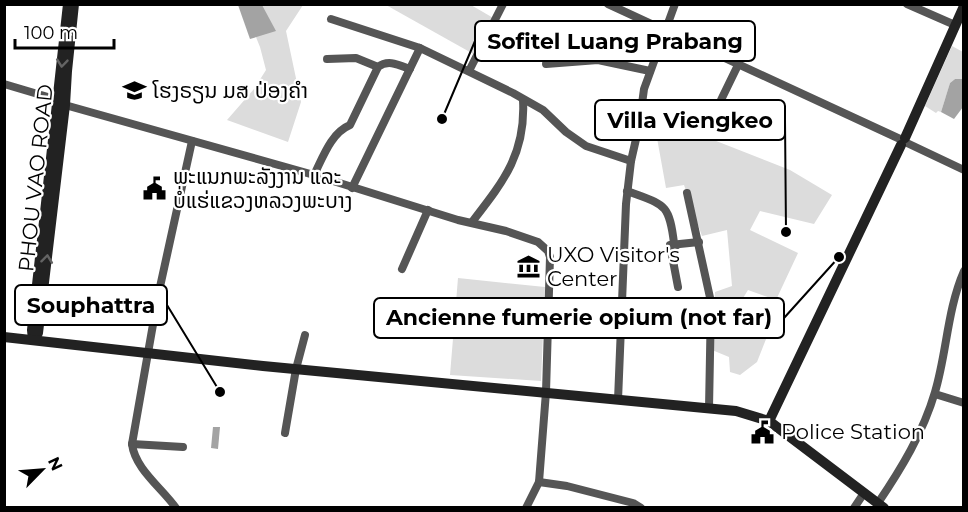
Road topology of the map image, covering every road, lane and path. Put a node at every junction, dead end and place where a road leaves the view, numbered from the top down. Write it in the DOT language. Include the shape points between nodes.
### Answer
graph roads {
  1 [pos="68,4"];
  2 [pos="74,4"];
  3 [pos="503,4"];
  4 [pos="608,4"];
  5 [pos="675,4"];
  6 [pos="907,4"];
  7 [pos="963,6"];
  8 [pos="331,20"];
  9 [pos="954,26"];
  10 [pos="665,31"];
  11 [pos="420,48"];
  12 [pos="327,59"];
  13 [pos="546,64"];
  14 [pos="738,65"];
  15 [pos="378,67"];
  16 [pos="410,69"];
  17 [pos="469,71"];
  18 [pos="650,71"];
  19 [pos="4,84"];
  20 [pos="523,100"];
  21 [pos="721,100"];
  22 [pos="62,103"];
  23 [pos="192,141"];
  24 [pos="903,141"];
  25 [pos="631,161"];
  26 [pos="963,170"];
  27 [pos="314,175"];
  28 [pos="352,188"];
  29 [pos="627,191"];
  30 [pos="687,193"];
  31 [pos="428,210"];
  32 [pos="472,222"];
  33 [pos="699,242"];
  34 [pos="677,245"];
  35 [pos="402,269"];
  36 [pos="963,271"];
  37 [pos="678,287"];
  38 [pos="305,335"];
  39 [pos="4,337"];
  40 [pos="33,340"];
  41 [pos="147,354"];
  42 [pos="296,369"];
  43 [pos="546,392"];
  44 [pos="934,394"];
  45 [pos="618,400"];
  46 [pos="963,403"];
  47 [pos="709,408"];
  48 [pos="769,421"];
  49 [pos="285,433"];
  50 [pos="132,444"];
  51 [pos="183,447"];
  52 [pos="539,482"];
  53 [pos="864,493"];
  54 [pos="881,505"];
  55 [pos="176,507"];
  56 [pos="526,507"];
  57 [pos="641,507"];
  58 [pos="855,507"];
  1 -- 22 [label="street, PHOU VAO ROAD, one-way"];
  2 -- 22 [label="street, PHOU VAO ROAD"];
  3 -- 17 [label="street"];
  4 -- 10 [label="street"];
  5 -- 10 [label="street"];
  6 -- 9 [label="street"];
  7 -- 9 [label="street"];
  8 -- 11 [label="street"];
  9 -- 24 [label="street"];
  10 -- 14 [label="street"];
  10 -- 18 [label="street"];
  11 -- 16 [label="street"];
  11 -- 17 [label="street"];
  12 -- 15 [label="street" via="356,57"];
  13 -- 18 [label="street" via="598,60"];
  14 -- 21 [label="street"];
  14 -- 24 [label="street"];
  15 -- 16 [label="street" via="387,62"];
  15 -- 27 [label="street" via="350,125 341,128"];
  16 -- 28 [label="street"];
  17 -- 20 [label="street"];
  18 -- 25 [label="street"];
  19 -- 22 [label="street"];
  20 -- 25 [label="street" via="586,146"];
  20 -- 32 [label="street" via="524,122 518,150 504,180"];
  22 -- 23 [label="street"];
  22 -- 40 [label="street, PHOU VAO ROAD"];
  23 -- 27 [label="street"];
  23 -- 41 [label="street"];
  24 -- 26 [label="street"];
  24 -- 48 [label="street"];
  25 -- 29 [label="street"];
  27 -- 28 [label="street"];
  28 -- 31 [label="street"];
  29 -- 34 [label="street" via="666,209"];
  29 -- 45 [label="street"];
  30 -- 33 [label="street"];
  31 -- 32 [label="street"];
  31 -- 35 [label="street"];
  32 -- 43 [label="street" via="538,242 548,251"];
  33 -- 34 [label="street"];
  33 -- 47 [label="street" via="711,302"];
  34 -- 37 [label="street" via="669,247"];
  36 -- 44 [label="street"];
  38 -- 42 [label="street"];
  39 -- 40 [label="street"];
  40 -- 41 [label="street"];
  41 -- 42 [label="street"];
  41 -- 50 [label="street"];
  42 -- 43 [label="street"];
  42 -- 49 [label="street"];
  43 -- 45 [label="street"];
  43 -- 52 [label="street"];
  44 -- 46 [label="street"];
  44 -- 54 [label="street" via="906,463"];
  45 -- 47 [label="street"];
  47 -- 48 [label="street"];
  48 -- 53 [label="street"];
  50 -- 51 [label="street"];
  50 -- 55 [label="street" via="138,461"];
  52 -- 56 [label="street"];
  52 -- 57 [label="street"];
  53 -- 54 [label="street"];
  53 -- 58 [label="street"];
}
